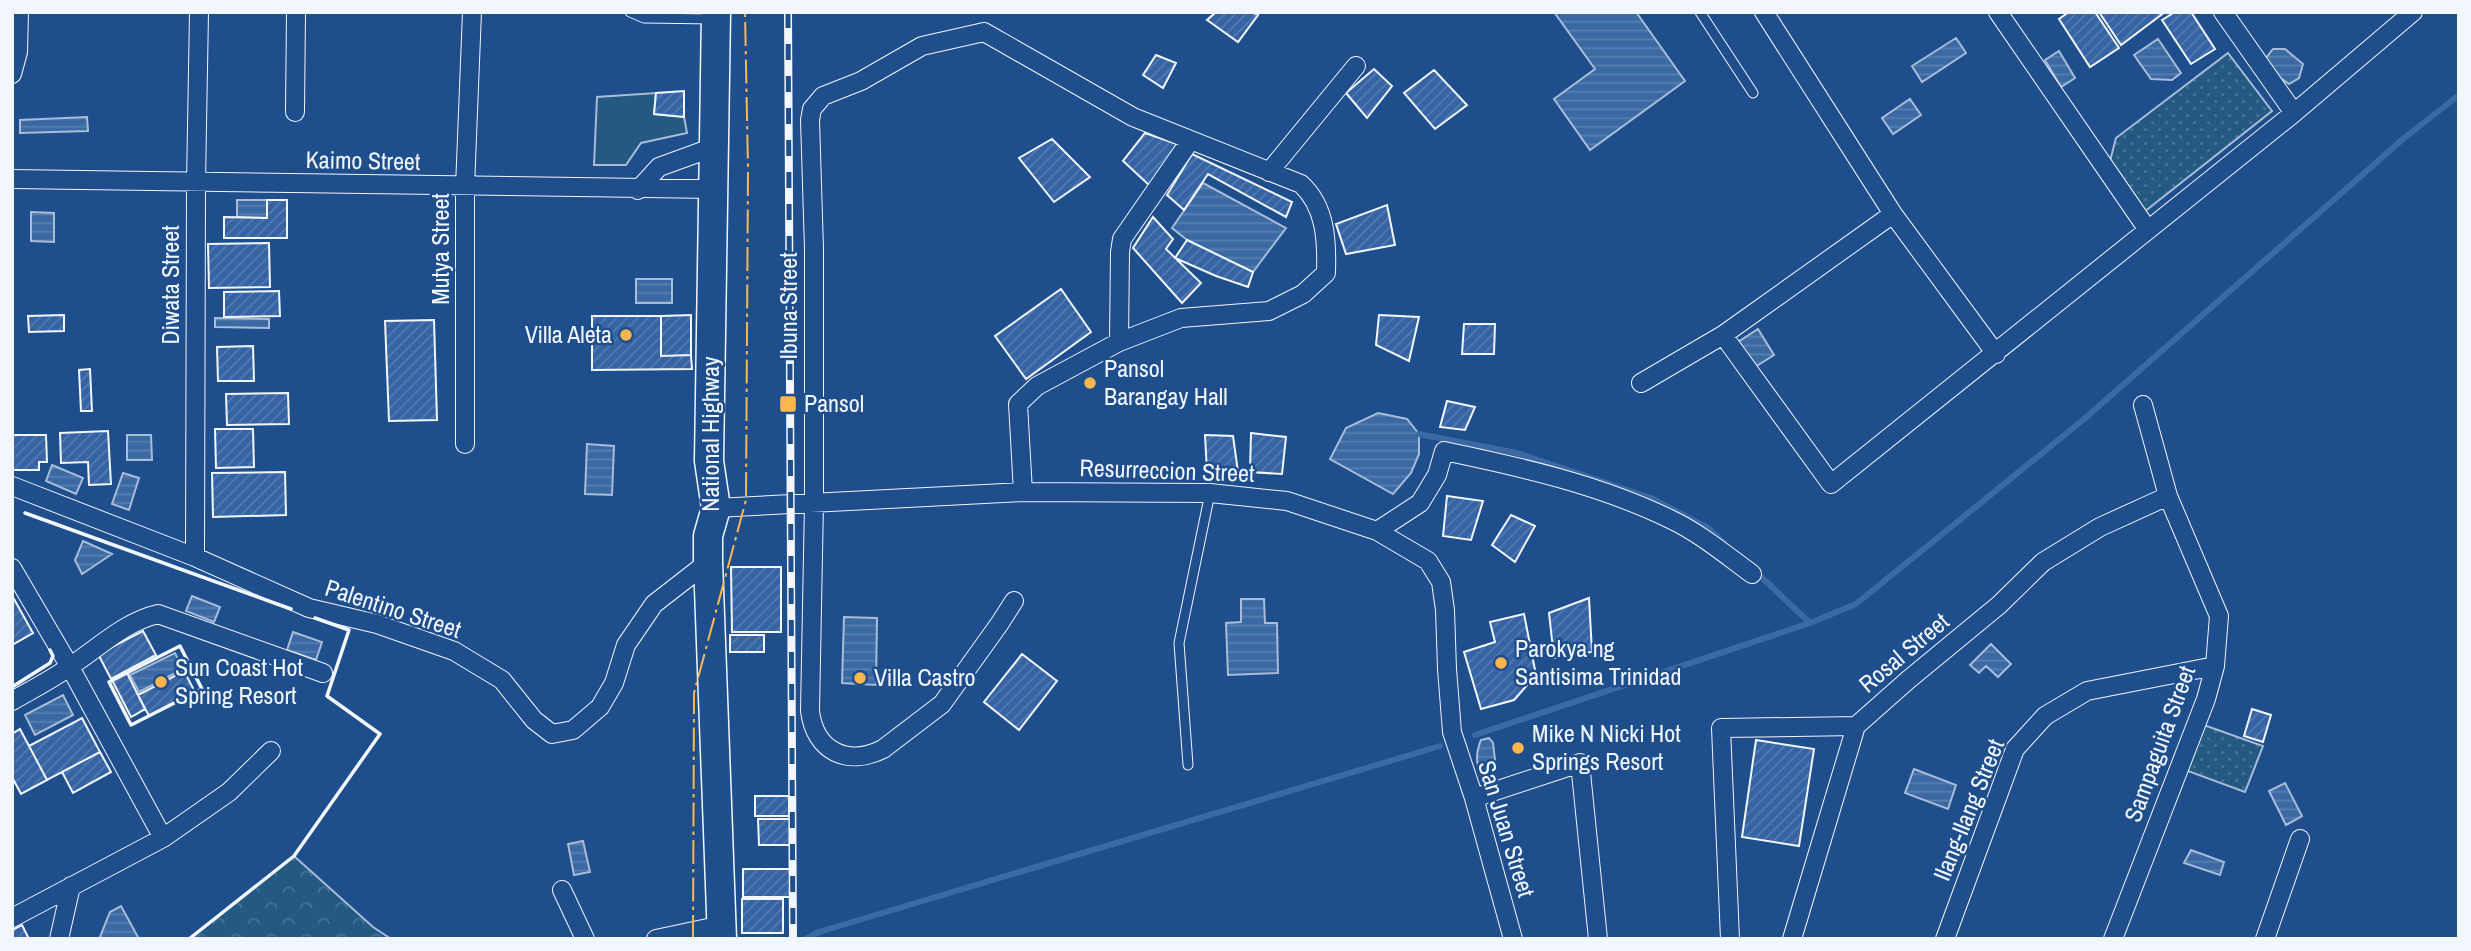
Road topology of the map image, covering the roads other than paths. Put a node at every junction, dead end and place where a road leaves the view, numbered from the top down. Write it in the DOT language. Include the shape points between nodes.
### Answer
graph roads {
  1 [pos="19,12"];
  2 [pos="199,12"];
  3 [pos="296,12"];
  4 [pos="472,12"];
  5 [pos="630,12"];
  6 [pos="1700,12"];
  7 [pos="1764,12"];
  8 [pos="1998,12"];
  9 [pos="2223,12"];
  10 [pos="2413,12"];
  11 [pos="716,16"];
  12 [pos="1356,66"];
  13 [pos="12,74"];
  14 [pos="1752,93"];
  15 [pos="295,112"];
  16 [pos="2294,113"];
  17 [pos="1190,141"];
  18 [pos="714,147"];
  19 [pos="1269,172"];
  20 [pos="12,179"];
  21 [pos="196,183"];
  22 [pos="465,187"];
  23 [pos="713,189"];
  24 [pos="638,190"];
  25 [pos="1893,214"];
  26 [pos="2148,230"];
  27 [pos="1723,335"];
  28 [pos="1119,342"];
  29 [pos="1996,354"];
  30 [pos="1641,383"];
  31 [pos="2143,405"];
  32 [pos="465,444"];
  33 [pos="12,486"];
  34 [pos="1023,492"];
  35 [pos="1210,493"];
  36 [pos="2168,496"];
  37 [pos="814,503"];
  38 [pos="716,508"];
  39 [pos="1377,531"];
  40 [pos="195,557"];
  41 [pos="708,562"];
  42 [pos="12,568"];
  43 [pos="1752,573"];
  44 [pos="1014,601"];
  45 [pos="2215,666"];
  46 [pos="70,667"];
  47 [pos="323,673"];
  48 [pos="12,701"];
  49 [pos="1856,726"];
  50 [pos="1452,732"];
  51 [pos="271,751"];
  52 [pos="1188,765"];
  53 [pos="1474,798"];
  54 [pos="163,838"];
  55 [pos="2300,839"];
  56 [pos="71,886"];
  57 [pos="562,890"];
  58 [pos="12,918"];
  59 [pos="722,932"];
  60 [pos="2268,937"];
  61 [pos="59,939"];
  62 [pos="585,939"];
  63 [pos="656,939"];
  64 [pos="1513,939"];
  65 [pos="1598,939"];
  66 [pos="1730,939"];
  67 [pos="1792,939"];
  68 [pos="1945,939"];
  69 [pos="2113,939"];
  1 -- 13 [label="street"];
  2 -- 21 [label="street, Diwata Street"];
  3 -- 15 [label="street"];
  4 -- 22 [label="street, Mutya Street"];
  5 -- 11 [label="lane" via="644,18"];
  6 -- 14 [label="lane"];
  7 -- 25 [label="street"];
  8 -- 26 [label="street"];
  9 -- 16 [label="street"];
  10 -- 16 [label="street"];
  11 -- 18 [label="main road, National Highway"];
  12 -- 19 [label="street"];
  16 -- 26 [label="street"];
  17 -- 19 [label="street, Ibuna Street"];
  17 -- 28 [label="street" via="1122,239"];
  17 -- 37 [label="street, Ibuna Street" via="1133,117 984,32 922,46 816,102 810,120"];
  18 -- 23 [label="main road, National Highway"];
  18 -- 24 [label="street" via="659,167"];
  19 -- 28 [label="street, Ibuna Street" via="1301,184 1314,201 1323,219 1325,273 1303,293 1269,311 1181,318"];
  20 -- 21 [label="street, Kaimo Street"];
  21 -- 22 [label="street, Kaimo Street"];
  21 -- 40 [label="street, Diwata Street"];
  22 -- 24 [label="street, Kaimo Street"];
  22 -- 32 [label="street, Mutya Street"];
  23 -- 24 [label="street, Kaimo Street"];
  23 -- 38 [label="main road, National Highway" via="709,461"];
  25 -- 27 [label="street"];
  25 -- 29 [label="street"];
  26 -- 29 [label="street"];
  27 -- 29 [label="street" via="1831,484"];
  27 -- 30 [label="street"];
  28 -- 34 [label="street" via="1037,386 1018,404"];
  31 -- 36 [label="street, Sampaguita Street"];
  33 -- 40 [label="street, Palentino Street"];
  34 -- 35 [label="street, Resurreccion Street"];
  34 -- 37 [label="street, Resurreccion Street"];
  35 -- 39 [label="street, Resurreccion Street" via="1287,501"];
  35 -- 52 [label="lane" via="1179,643"];
  36 -- 45 [label="street, Sampaguita Street" via="2219,616"];
  36 -- 49 [label="street, Rosal Street" via="2100,527 2043,562"];
  37 -- 38 [label="street, Resurreccion Street"];
  37 -- 44 [label="street, Ibuna Street" via="810,711 814,732 837,753 872,755 942,704"];
  38 -- 41 [label="main road, National Highway" via="708,536"];
  39 -- 43 [label="street" via="1420,503 1437,475 1444,451 1516,466 1637,504 1711,543"];
  39 -- 50 [label="street, Resurreccion Street" via="1428,561 1441,582"];
  40 -- 41 [label="street, Palentino Street" via="309,608 377,624 454,651 502,680 534,720 552,734 572,730 600,706 614,683 626,645 654,604"];
  41 -- 59 [label="main road, National Highway"];
  42 -- 46 [label="street"];
  45 -- 68 [label="street, Ilang-Ilang Street" via="2087,691 2045,716 2015,750"];
  45 -- 69 [label="street, Sampaguita Street"];
  46 -- 47 [label="street" via="89,651 158,614"];
  46 -- 48 [label="street"];
  46 -- 54 [label="street"];
  49 -- 66 [label="street" via="1721,728"];
  49 -- 67 [label="street, Rosal Street"];
  50 -- 53 [label="street, San Juan Street"];
  51 -- 54 [label="street" via="229,792"];
  53 -- 64 [label="street, San Juan Street"];
  53 -- 65 [label="street" via="1580,763"];
  54 -- 56 [label="street"];
  55 -- 60 [label="street"];
  56 -- 58 [label="street"];
  56 -- 61 [label="street"];
  57 -- 62 [label="street"];
  59 -- 63 [label="street"];
}
